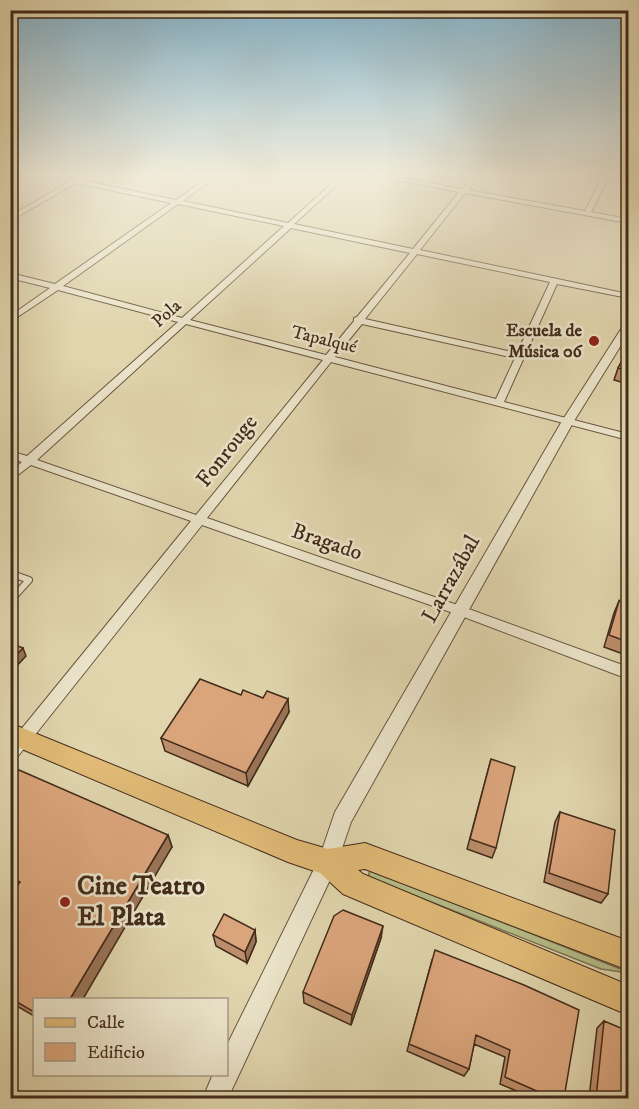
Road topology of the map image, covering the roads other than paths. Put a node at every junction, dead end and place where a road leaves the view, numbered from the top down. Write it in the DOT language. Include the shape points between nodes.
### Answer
graph roads {
  1 [pos="142,226"];
  2 [pos="289,226"];
  3 [pos="435,226"];
  4 [pos="414,252"];
  5 [pos="10,275"];
  6 [pos="555,281"];
  7 [pos="56,287"];
  8 [pos="628,296"];
  9 [pos="10,320"];
  10 [pos="357,320"];
  11 [pos="184,321"];
  12 [pos="628,326"];
  13 [pos="521,357"];
  14 [pos="327,358"];
  15 [pos="500,403"];
  16 [pos="568,421"];
  17 [pos="628,437"];
  18 [pos="10,454"];
  19 [pos="29,460"];
  20 [pos="10,478"];
  21 [pos="199,520"];
  22 [pos="10,573"];
  23 [pos="10,601"];
  24 [pos="461,611"];
  25 [pos="628,673"];
  26 [pos="15,742"];
  27 [pos="328,862"];
  28 [pos="628,955"];
  29 [pos="628,1000"];
  30 [pos="228,1071"];
  31 [pos="226,1076"];
  32 [pos="215,1098"];
  1 -- 7 [label="street"];
  2 -- 4 [label="street"];
  2 -- 11 [label="street, Pola"];
  3 -- 4 [label="street, Fonrouge"];
  4 -- 6 [label="street"];
  4 -- 10 [label="street, Fonrouge"];
  5 -- 7 [label="street, Tapalqué"];
  6 -- 8 [label="street"];
  6 -- 13 [label="street"];
  7 -- 9 [label="street"];
  7 -- 11 [label="street, Tapalqué"];
  10 -- 13 [label="street"];
  10 -- 14 [label="street, Fonrouge"];
  11 -- 14 [label="street, Tapalqué"];
  11 -- 19 [label="street, Pola"];
  12 -- 16 [label="street, Larrazábal"];
  13 -- 15 [label="street"];
  14 -- 15 [label="street, Tapalqué"];
  14 -- 21 [label="street, Fonrouge"];
  15 -- 16 [label="street, Tapalqué"];
  16 -- 17 [label="street, Tapalqué"];
  16 -- 24 [label="street, Larrazábal"];
  18 -- 19 [label="street, Bragado"];
  19 -- 20 [label="street, Pola"];
  19 -- 21 [label="street, Bragado"];
  21 -- 24 [label="street, Bragado"];
  21 -- 26 [label="street, Fonrouge"];
  22 -- 23 [label="lane" via="29,580"];
  24 -- 25 [label="street, Bragado"];
  24 -- 27 [label="street, Larrazábal" via="342,819"];
  26 -- 27 [label="main road"];
  27 -- 28 [label="main road" via="365,856"];
  27 -- 29 [label="main road" via="353,884"];
  27 -- 30 [label="street, Larrazábal"];
  31 -- 32 [label="street, Larrazábal"];
}
